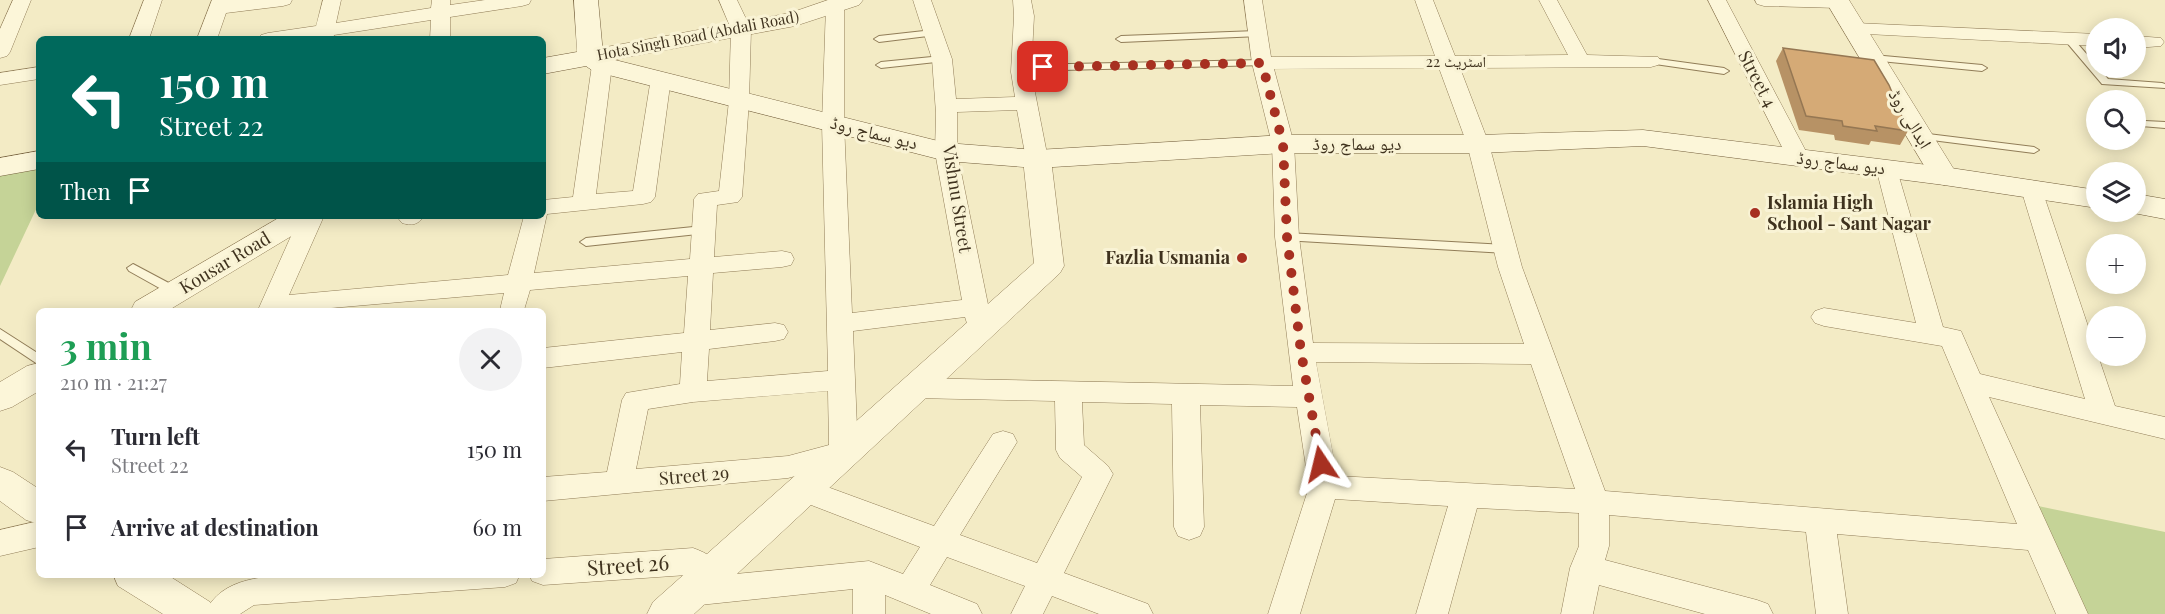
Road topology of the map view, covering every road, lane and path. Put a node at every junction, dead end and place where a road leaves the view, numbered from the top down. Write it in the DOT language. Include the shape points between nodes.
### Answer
graph roads {
  1 [pos="22,0"];
  2 [pos="153,0"];
  3 [pos="283,0"];
  4 [pos="332,0"];
  5 [pos="522,0"];
  6 [pos="585,0"];
  7 [pos="728,0"];
  8 [pos="922,0"];
  9 [pos="1022,0"];
  10 [pos="1253,0"];
  11 [pos="1424,0"];
  12 [pos="1548,0"];
  13 [pos="1717,0"];
  14 [pos="1764,0"];
  15 [pos="1838,1"];
  16 [pos="219,4"];
  17 [pos="828,5"];
  18 [pos="441,7"];
  19 [pos="741,29"];
  20 [pos="1855,29"];
  21 [pos="933,33"];
  22 [pos="1257,34"];
  23 [pos="324,35"];
  24 [pos="140,36"];
  25 [pos="208,36"];
  26 [pos="440,36"];
  27 [pos="2068,38"];
  28 [pos="879,39"];
  29 [pos="1121,39"];
  30 [pos="2086,39"];
  31 [pos="0,52"];
  32 [pos="1873,58"];
  33 [pos="942,59"];
  34 [pos="596,61"];
  35 [pos="1651,61"];
  36 [pos="1448,62"];
  37 [pos="1581,62"];
  38 [pos="1262,63"];
  39 [pos="881,65"];
  40 [pos="546,66"];
  41 [pos="1022,68"];
  42 [pos="1982,68"];
  43 [pos="1724,71"];
  44 [pos="36,73"];
  45 [pos="661,78"];
  46 [pos="0,79"];
  47 [pos="2162,86"];
  48 [pos="739,101"];
  49 [pos="1025,103"];
  50 [pos="945,106"];
  51 [pos="833,123"];
  52 [pos="2146,124"];
  53 [pos="2165,125"];
  54 [pos="1920,136"];
  55 [pos="1283,144"];
  56 [pos="1478,144"];
  57 [pos="2034,150"];
  58 [pos="946,152"];
  59 [pos="1798,157"];
  60 [pos="1037,159"];
  61 [pos="36,161"];
  62 [pos="0,167"];
  63 [pos="1887,168"];
  64 [pos="1944,176"];
  65 [pos="2032,189"];
  66 [pos="2086,197"];
  67 [pos="582,202"];
  68 [pos="2146,206"];
  69 [pos="546,207"];
  70 [pos="2165,209"];
  71 [pos="298,219"];
  72 [pos="311,219"];
  73 [pos="535,219"];
  74 [pos="703,230"];
  75 [pos="1287,237"];
  76 [pos="586,242"];
  77 [pos="1506,249"];
  78 [pos="782,259"];
  79 [pos="701,266"];
  80 [pos="133,268"];
  81 [pos="519,283"];
  82 [pos="177,292"];
  83 [pos="352,304"];
  84 [pos="149,308"];
  85 [pos="271,308"];
  86 [pos="513,308"];
  87 [pos="1824,317"];
  88 [pos="978,318"];
  89 [pos="839,324"];
  90 [pos="0,333"];
  91 [pos="775,333"];
  92 [pos="1932,335"];
  93 [pos="696,342"];
  94 [pos="1301,352"];
  95 [pos="1540,354"];
  96 [pos="36,358"];
  97 [pos="546,358"];
  98 [pos="36,377"];
  99 [pos="841,380"];
  100 [pos="1969,382"];
  101 [pos="914,388"];
  102 [pos="693,392"];
  103 [pos="1068,392"];
  104 [pos="1186,394"];
  105 [pos="1309,397"];
  106 [pos="0,398"];
  107 [pos="2104,414"];
  108 [pos="2165,428"];
  109 [pos="1003,442"];
  110 [pos="844,452"];
  111 [pos="0,482"];
  112 [pos="619,482"];
  113 [pos="1324,487"];
  114 [pos="546,489"];
  115 [pos="803,490"];
  116 [pos="1466,495"];
  117 [pos="1594,502"];
  118 [pos="36,508"];
  119 [pos="1820,520"];
  120 [pos="1189,527"];
  121 [pos="36,535"];
  122 [pos="2038,538"];
  123 [pos="940,541"];
  124 [pos="0,543"];
  125 [pos="1586,568"];
  126 [pos="546,572"];
  127 [pos="869,574"];
  128 [pos="138,578"];
  129 [pos="448,578"];
  130 [pos="1044,580"];
  131 [pos="909,591"];
  132 [pos="689,593"];
  133 [pos="196,614"];
  134 [pos="220,614"];
  135 [pos="869,614"];
  136 [pos="966,614"];
  137 [pos="1027,614"];
  138 [pos="1137,614"];
  139 [pos="1284,614"];
  140 [pos="1432,614"];
  141 [pos="1577,614"];
  142 [pos="1757,614"];
  143 [pos="1832,614"];
  144 [pos="2072,614"];
  1 -- 31 [label="street"];
  2 -- 24 [label="street"];
  3 -- 16 [label="street"];
  4 -- 23 [label="street"];
  5 -- 18 [label="street"];
  6 -- 34 [label="main road"];
  7 -- 19 [label="street"];
  8 -- 21 [label="street, Vishnu Street"];
  9 -- 41 [label="street"];
  10 -- 22 [label="street"];
  11 -- 36 [label="street"];
  12 -- 37 [label="street"];
  13 -- 59 [label="street, Street 4"];
  14 -- 15 [label="street"];
  15 -- 20 [label="street, ابدالی روڈ"];
  16 -- 25 [label="street"];
  17 -- 19 [label="street, Hota Singh Road (Abdali Road)"];
  17 -- 51 [label="street"];
  18 -- 23 [label="street"];
  18 -- 26 [label="street"];
  19 -- 34 [label="street, Hota Singh Road (Abdali Road)"];
  19 -- 48 [label="street"];
  20 -- 27 [label="street"];
  20 -- 32 [label="street, ابدالی روڈ"];
  21 -- 28 [label="lane"];
  21 -- 33 [label="street, Vishnu Street"];
  22 -- 29 [label="lane"];
  22 -- 38 [label="street"];
  27 -- 30 [label="street"];
  27 -- 47 [label="lane" via="2105,82"];
  32 -- 42 [label="lane"];
  32 -- 54 [label="street, ابدالی روڈ"];
  33 -- 39 [label="lane"];
  33 -- 50 [label="street, Vishnu Street"];
  34 -- 40 [label="main road, Hota Singh Road (Abdali Road)"];
  34 -- 45 [label="main road, دیو سماج روڈ"];
  34 -- 67 [label="street"];
  35 -- 37 [label="street, اسٹریٹ 22"];
  35 -- 43 [label="lane"];
  36 -- 37 [label="street, اسٹریٹ 22"];
  36 -- 38 [label="street, اسٹریٹ 22"];
  36 -- 56 [label="street"];
  38 -- 41 [label="lane"];
  38 -- 55 [label="street"];
  41 -- 49 [label="street"];
  44 -- 46 [label="street"];
  45 -- 48 [label="main road, دیو سماج روڈ"];
  45 -- 67 [label="street" via="643,197"];
  48 -- 51 [label="main road, دیو سماج روڈ"];
  48 -- 74 [label="street" via="730,198 706,199"];
  49 -- 50 [label="street"];
  49 -- 60 [label="street"];
  50 -- 58 [label="street, Vishnu Street"];
  51 -- 58 [label="main road, دیو سماج روڈ"];
  51 -- 89 [label="street"];
  52 -- 53 [label="lane"];
  54 -- 57 [label="lane"];
  54 -- 64 [label="street, ابدالی روڈ"];
  55 -- 56 [label="main road, دیو سماج روڈ"];
  55 -- 60 [label="main road, دیو سماج روڈ"];
  55 -- 75 [label="street"];
  56 -- 59 [label="main road, دیو سماج روڈ" via="1643,138"];
  56 -- 77 [label="street"];
  58 -- 60 [label="main road, دیو سماج روڈ"];
  58 -- 88 [label="street, Vishnu Street"];
  59 -- 63 [label="main road, دیو سماج روڈ"];
  60 -- 88 [label="street" via="1049,266"];
  61 -- 62 [label="main road"];
  63 -- 64 [label="main road, دیو سماج روڈ"];
  63 -- 92 [label="street"];
  64 -- 65 [label="main road, دیو سماج روڈ"];
  65 -- 66 [label="main road, دیو سماج روڈ"];
  65 -- 107 [label="street"];
  67 -- 69 [label="street"];
  68 -- 70 [label="main road"];
  71 -- 82 [label="street, Kousar Road"];
  72 -- 85 [label="street"];
  73 -- 81 [label="street"];
  74 -- 76 [label="lane"];
  74 -- 79 [label="street"];
  75 -- 77 [label="lane"];
  75 -- 94 [label="street"];
  77 -- 95 [label="street"];
  78 -- 79 [label="street"];
  79 -- 81 [label="street"];
  79 -- 93 [label="street"];
  80 -- 82 [label="lane"];
  81 -- 83 [label="street"];
  81 -- 86 [label="street"];
  82 -- 84 [label="street, Kousar Road"];
  83 -- 85 [label="street"];
  87 -- 92 [label="street"];
  88 -- 89 [label="street"];
  88 -- 101 [label="street"];
  89 -- 99 [label="street"];
  90 -- 96 [label="lane"];
  91 -- 93 [label="street"];
  92 -- 100 [label="street" via="1952,338"];
  93 -- 97 [label="street"];
  93 -- 102 [label="street"];
  94 -- 95 [label="street"];
  94 -- 105 [label="street"];
  95 -- 117 [label="street"];
  98 -- 106 [label="street"];
  99 -- 102 [label="street"];
  99 -- 110 [label="street"];
  100 -- 107 [label="street"];
  100 -- 122 [label="street"];
  101 -- 103 [label="street"];
  101 -- 110 [label="street"];
  102 -- 112 [label="street" via="636,400"];
  103 -- 104 [label="street"];
  103 -- 130 [label="street" via="1070,450 1098,474"];
  104 -- 105 [label="street"];
  104 -- 120 [label="street"];
  105 -- 113 [label="street"];
  107 -- 108 [label="street"];
  109 -- 123 [label="street"];
  110 -- 112 [label="street, Street 29" via="788,467"];
  110 -- 115 [label="street"];
  111 -- 118 [label="street"];
  112 -- 114 [label="street, Street 29"];
  113 -- 116 [label="street"];
  113 -- 139 [label="street"];
  115 -- 123 [label="street"];
  115 -- 132 [label="street"];
  116 -- 117 [label="street"];
  116 -- 140 [label="street"];
  117 -- 119 [label="street"];
  117 -- 125 [label="street" via="1594,546"];
  119 -- 122 [label="street"];
  119 -- 143 [label="street"];
  121 -- 124 [label="street"];
  122 -- 144 [label="street"];
  123 -- 130 [label="street"];
  123 -- 131 [label="street"];
  125 -- 141 [label="street"];
  125 -- 142 [label="street"];
  126 -- 132 [label="street, Street 26" via="693,561"];
  127 -- 131 [label="street"];
  127 -- 132 [label="street"];
  127 -- 135 [label="street"];
  128 -- 133 [label="street"];
  129 -- 134 [label="street" via="250,592 232,601"];
  130 -- 137 [label="street"];
  130 -- 138 [label="street"];
  131 -- 136 [label="street"];
}
